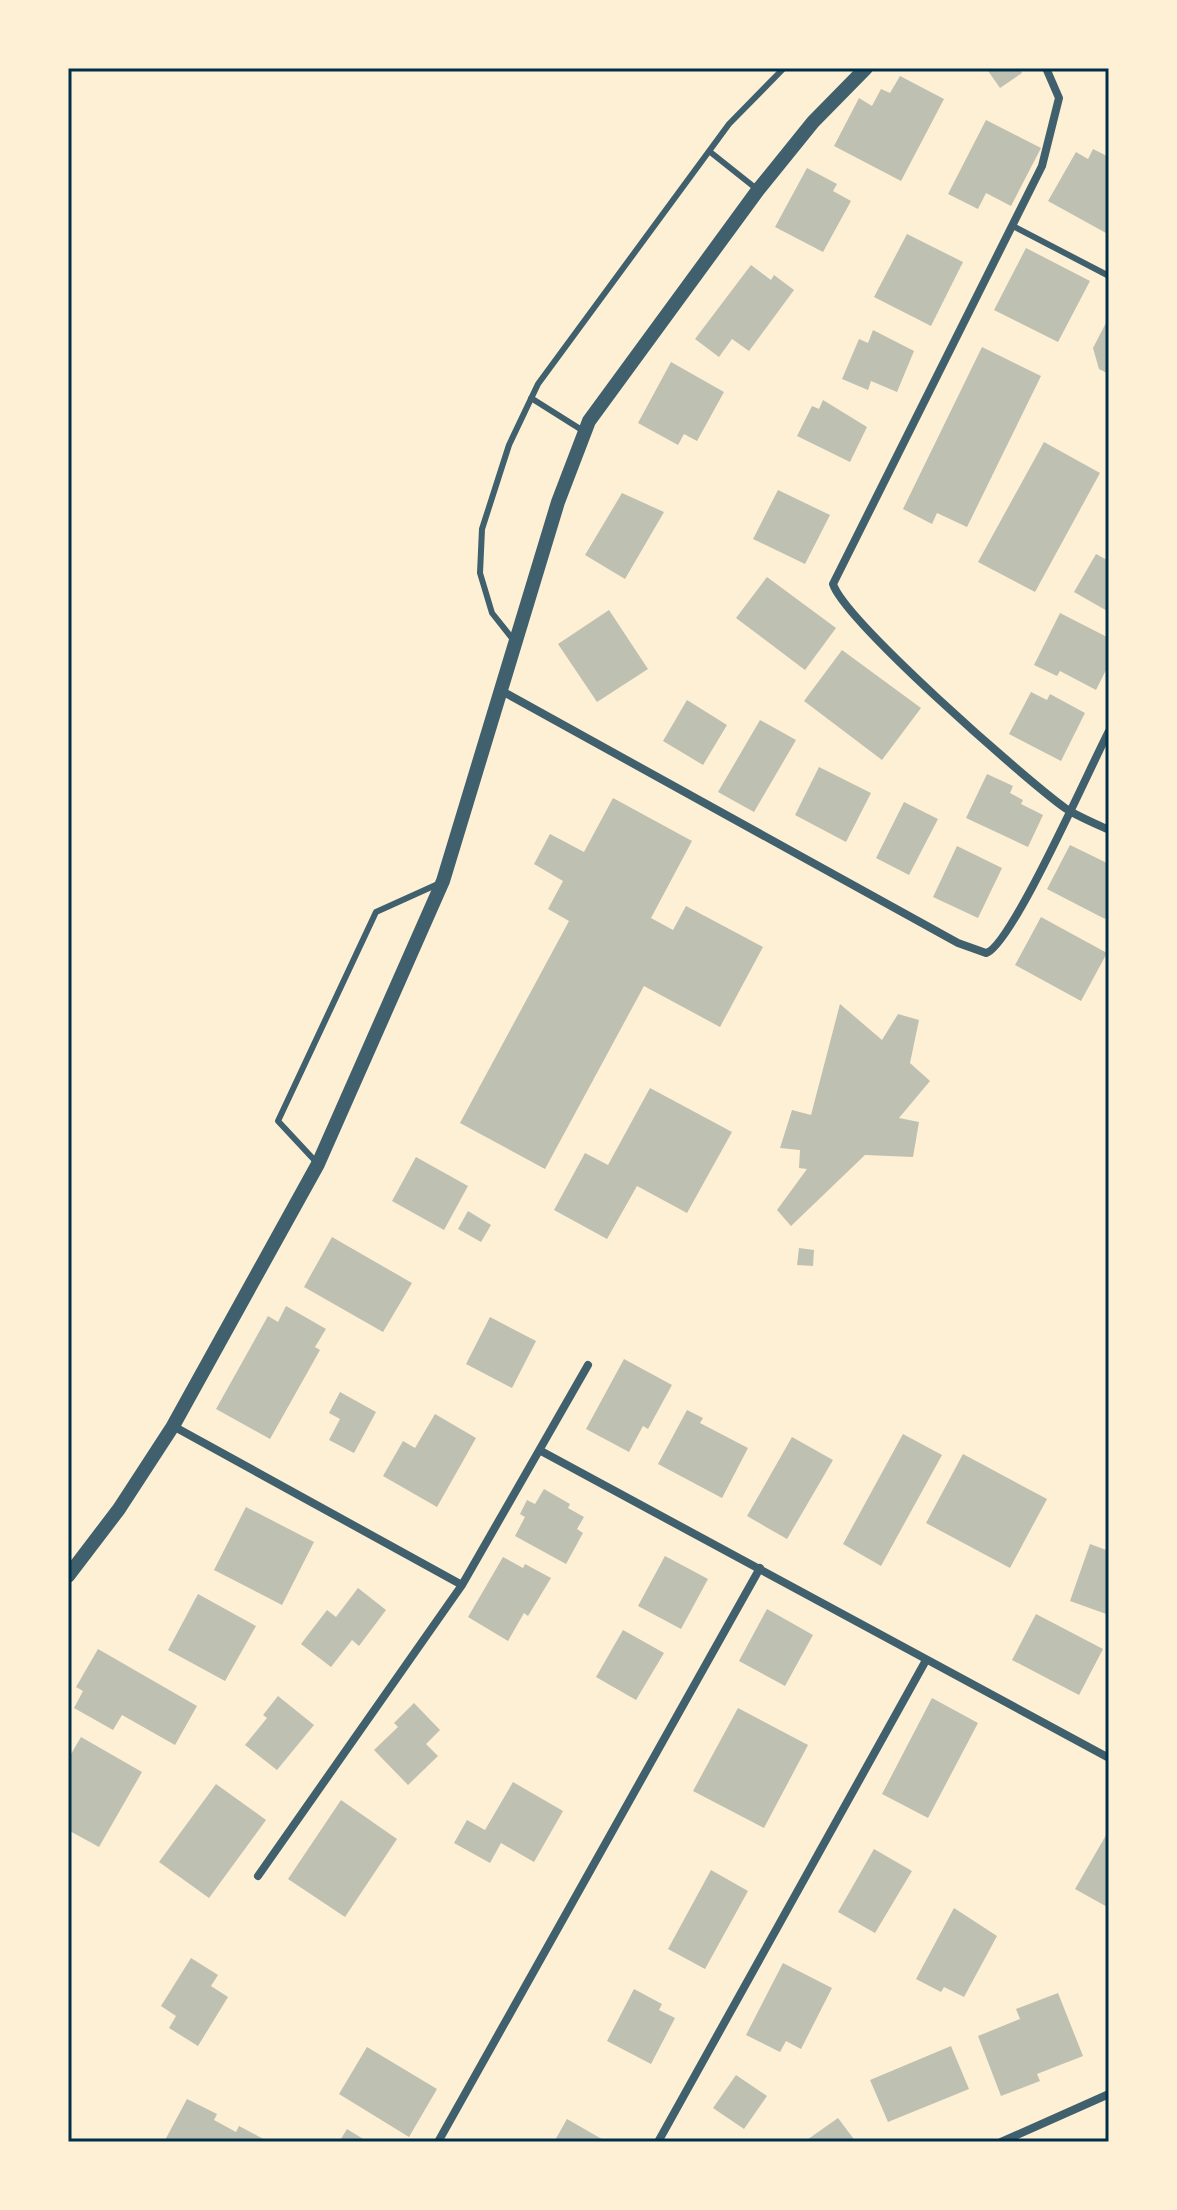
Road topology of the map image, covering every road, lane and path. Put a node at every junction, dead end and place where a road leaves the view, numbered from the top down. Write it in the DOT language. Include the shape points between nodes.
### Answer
graph roads {
  1 [pos="784,68"];
  2 [pos="866,68"];
  3 [pos="1046,68"];
  4 [pos="709,151"];
  5 [pos="758,190"];
  6 [pos="1013,226"];
  7 [pos="1109,276"];
  8 [pos="531,398"];
  9 [pos="585,432"];
  10 [pos="515,642"];
  11 [pos="500,689"];
  12 [pos="1109,731"];
  13 [pos="1068,810"];
  14 [pos="1109,830"];
  15 [pos="443,881"];
  16 [pos="318,1164"];
  17 [pos="588,1365"];
  18 [pos="173,1426"];
  19 [pos="541,1451"];
  20 [pos="760,1568"];
  21 [pos="68,1576"];
  22 [pos="462,1585"];
  23 [pos="925,1662"];
  24 [pos="1109,1758"];
  25 [pos="258,1876"];
  26 [pos="1109,2094"];
  27 [pos="438,2142"];
  28 [pos="658,2142"];
  29 [pos="1001,2142"];
  1 -- 4 [label="lane"];
  2 -- 5 [label="street"];
  3 -- 6 [label="street" via="1059,98 1042,166"];
  4 -- 5 [label="lane"];
  4 -- 8 [label="lane"];
  5 -- 9 [label="street"];
  6 -- 7 [label="lane"];
  6 -- 13 [label="street" via="833,584 943,702"];
  8 -- 9 [label="lane"];
  8 -- 10 [label="lane" via="509,445 482,529 480,573 492,613"];
  9 -- 10 [label="street"];
  10 -- 11 [label="street"];
  11 -- 13 [label="street" via="958,943 986,953 996,949 1012,925"];
  11 -- 15 [label="street"];
  12 -- 13 [label="street"];
  13 -- 14 [label="street"];
  15 -- 16 [label="street"];
  15 -- 16 [label="lane" via="376,912 278,1121"];
  16 -- 18 [label="street"];
  17 -- 19 [label="street"];
  18 -- 21 [label="street"];
  18 -- 22 [label="street"];
  19 -- 20 [label="street"];
  19 -- 22 [label="street"];
  20 -- 23 [label="street"];
  20 -- 27 [label="street"];
  22 -- 25 [label="street"];
  23 -- 24 [label="street"];
  23 -- 28 [label="street"];
  26 -- 29 [label="street"];
}
